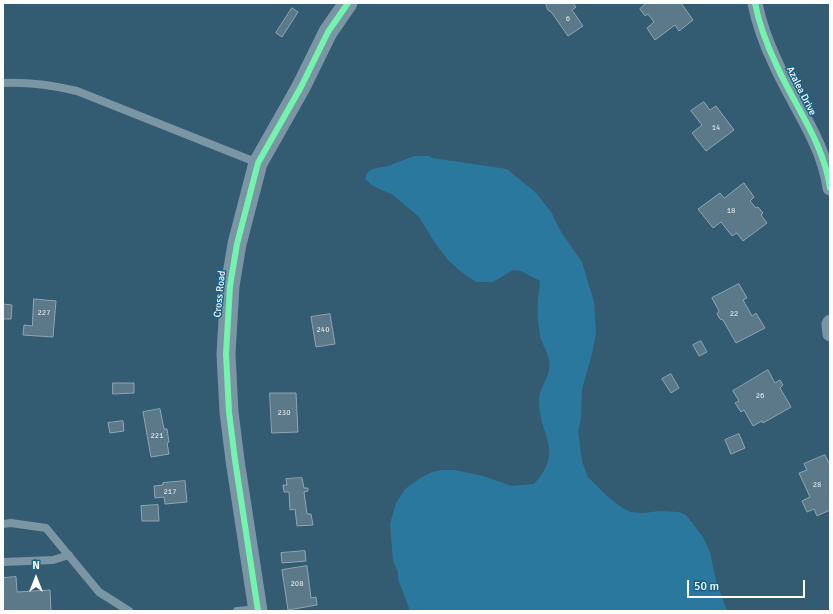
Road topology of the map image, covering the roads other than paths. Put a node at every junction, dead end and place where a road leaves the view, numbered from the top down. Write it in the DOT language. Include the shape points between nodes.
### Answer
graph roads {
  1 [pos="348,3"];
  2 [pos="755,3"];
  3 [pos="3,83"];
  4 [pos="258,163"];
  5 [pos="830,188"];
  6 [pos="830,322"];
  7 [pos="830,334"];
  8 [pos="3,524"];
  9 [pos="69,555"];
  10 [pos="3,562"];
  11 [pos="258,610"];
  12 [pos="130,611"];
  13 [pos="237,611"];
  1 -- 4 [label="street, Cross Road" via="328,32 301,87"];
  2 -- 5 [label="street, Azalea Drive" via="758,18 776,64 815,142"];
  3 -- 4 [label="lane" via="26,82 77,91"];
  4 -- 11 [label="street, Cross Road" via="235,252 226,354 233,446"];
  6 -- 7 [label="street"];
  8 -- 9 [label="lane" via="46,528"];
  9 -- 10 [label="lane" via="53,560"];
  9 -- 12 [label="lane" via="99,592"];
  11 -- 13 [label="lane"];
}
